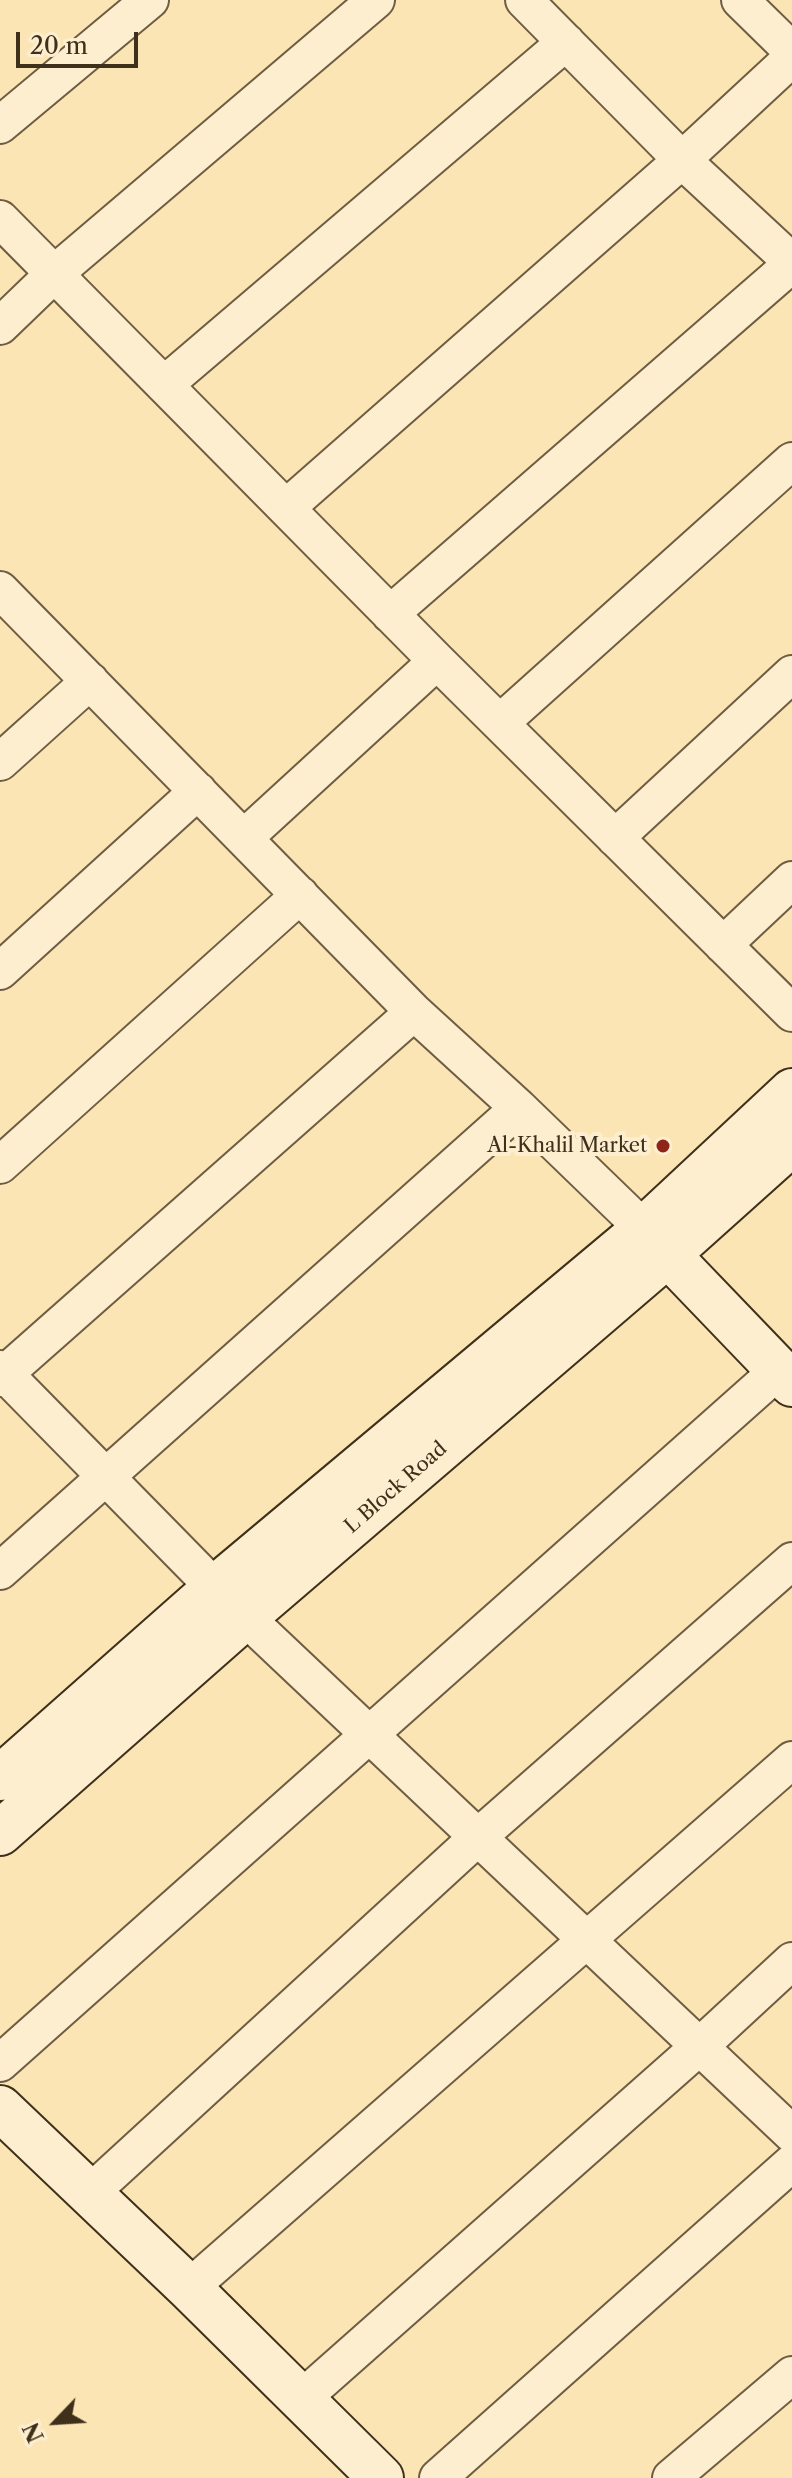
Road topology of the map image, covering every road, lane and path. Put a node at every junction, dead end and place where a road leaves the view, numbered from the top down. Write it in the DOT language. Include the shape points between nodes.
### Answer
graph roads {
  1 [pos="150,0"];
  2 [pos="376,0"];
  3 [pos="524,0"];
  4 [pos="740,0"];
  5 [pos="566,42"];
  6 [pos="792,51"];
  7 [pos="792,58"];
  8 [pos="0,125"];
  9 [pos="682,160"];
  10 [pos="0,219"];
  11 [pos="792,263"];
  12 [pos="54,274"];
  13 [pos="0,326"];
  14 [pos="164,385"];
  15 [pos="792,461"];
  16 [pos="286,508"];
  17 [pos="0,590"];
  18 [pos="390,614"];
  19 [pos="437,661"];
  20 [pos="792,674"];
  21 [pos="90,681"];
  22 [pos="500,723"];
  23 [pos="0,762"];
  24 [pos="198,791"];
  25 [pos="244,838"];
  26 [pos="615,838"];
  27 [pos="792,880"];
  28 [pos="300,895"];
  29 [pos="723,945"];
  30 [pos="0,971"];
  31 [pos="414,1012"];
  32 [pos="792,1013"];
  33 [pos="792,1091"];
  34 [pos="519,1108"];
  35 [pos="792,1143"];
  36 [pos="0,1165"];
  37 [pos="655,1242"];
  38 [pos="2,1373"];
  39 [pos="785,1377"];
  40 [pos="107,1478"];
  41 [pos="792,1561"];
  42 [pos="0,1571"];
  43 [pos="230,1602"];
  44 [pos="368,1734"];
  45 [pos="792,1760"];
  46 [pos="0,1778"];
  47 [pos="0,1833"];
  48 [pos="478,1837"];
  49 [pos="588,1941"];
  50 [pos="792,1961"];
  51 [pos="700,2046"];
  52 [pos="0,2063"];
  53 [pos="0,2108"];
  54 [pos="792,2134"];
  55 [pos="792,2163"];
  56 [pos="89,2194"];
  57 [pos="189,2288"];
  58 [pos="792,2375"];
  59 [pos="300,2400"];
  60 [pos="381,2478"];
  61 [pos="438,2478"];
  62 [pos="671,2478"];
  1 -- 8 [label="street"];
  2 -- 12 [label="street"];
  3 -- 5 [label="street"];
  4 -- 6 [label="street"];
  5 -- 9 [label="street"];
  5 -- 14 [label="street"];
  7 -- 9 [label="street"];
  9 -- 11 [label="street"];
  9 -- 16 [label="street"];
  10 -- 12 [label="street"];
  11 -- 18 [label="street"];
  12 -- 13 [label="street"];
  12 -- 14 [label="street"];
  14 -- 16 [label="street"];
  15 -- 22 [label="street"];
  16 -- 18 [label="street"];
  17 -- 21 [label="street"];
  18 -- 19 [label="street"];
  19 -- 22 [label="street"];
  19 -- 25 [label="street"];
  20 -- 26 [label="street"];
  21 -- 23 [label="street"];
  21 -- 24 [label="street"];
  22 -- 26 [label="street"];
  24 -- 25 [label="street"];
  24 -- 30 [label="street"];
  25 -- 28 [label="street"];
  26 -- 29 [label="street"];
  27 -- 29 [label="street"];
  28 -- 31 [label="street"];
  28 -- 36 [label="street"];
  29 -- 32 [label="street"];
  31 -- 34 [label="street"];
  31 -- 38 [label="street"];
  33 -- 37 [label="main road, L Block Road"];
  34 -- 37 [label="street"];
  34 -- 40 [label="street"];
  35 -- 37 [label="main road, L Block Road"];
  37 -- 39 [label="main road"];
  37 -- 43 [label="main road, L Block Road"];
  38 -- 40 [label="street"];
  39 -- 44 [label="street"];
  40 -- 42 [label="street"];
  40 -- 43 [label="street"];
  41 -- 48 [label="street"];
  43 -- 44 [label="street"];
  43 -- 46 [label="main road, L Block Road"];
  43 -- 47 [label="main road, L Block Road"];
  44 -- 48 [label="street"];
  44 -- 52 [label="street"];
  45 -- 49 [label="street"];
  48 -- 49 [label="street"];
  48 -- 56 [label="street"];
  49 -- 51 [label="street"];
  49 -- 57 [label="street"];
  50 -- 51 [label="street"];
  51 -- 54 [label="street"];
  51 -- 59 [label="street"];
  53 -- 56 [label="main road"];
  55 -- 61 [label="street"];
  56 -- 57 [label="main road"];
  57 -- 59 [label="main road"];
  58 -- 62 [label="street"];
  59 -- 60 [label="main road"];
}
